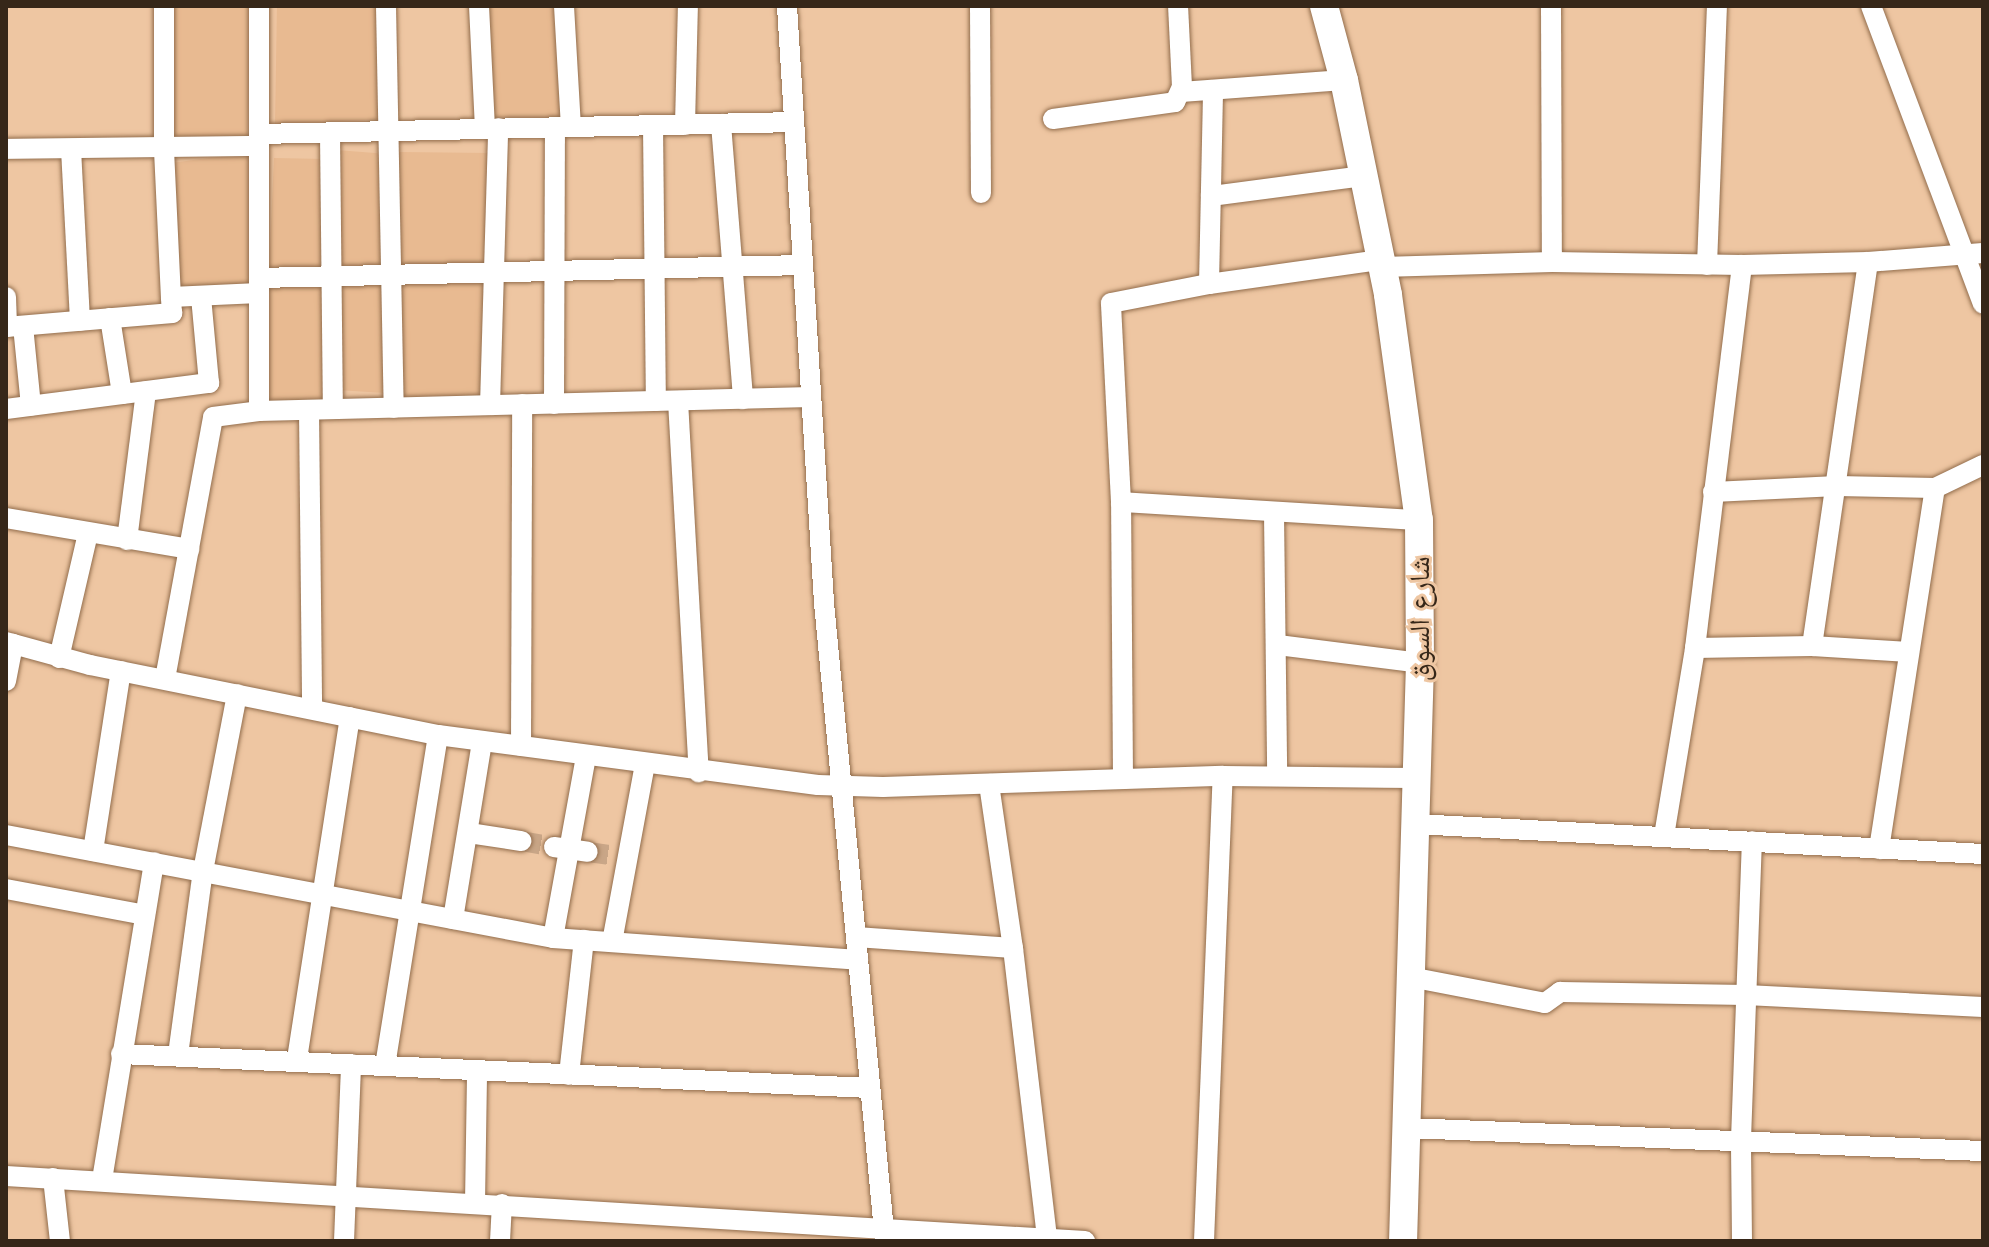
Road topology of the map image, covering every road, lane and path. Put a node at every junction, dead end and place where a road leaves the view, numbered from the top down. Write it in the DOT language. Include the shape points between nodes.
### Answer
graph roads {
  1 [pos="164,6"];
  2 [pos="259,6"];
  3 [pos="386,6"];
  4 [pos="479,6"];
  5 [pos="564,6"];
  6 [pos="688,6"];
  7 [pos="787,6"];
  8 [pos="980,6"];
  9 [pos="1178,6"];
  10 [pos="1324,6"];
  11 [pos="1551,6"];
  12 [pos="1717,6"];
  13 [pos="1871,6"];
  14 [pos="1344,80"];
  15 [pos="1213,90"];
  16 [pos="1181,92"];
  17 [pos="1053,119"];
  18 [pos="794,122"];
  19 [pos="721,124"];
  20 [pos="653,125"];
  21 [pos="685,125"];
  22 [pos="563,127"];
  23 [pos="491,128"];
  24 [pos="391,132"];
  25 [pos="330,133"];
  26 [pos="259,140"];
  27 [pos="6,149"];
  28 [pos="71,149"];
  29 [pos="164,150"];
  30 [pos="1363,176"];
  31 [pos="981,193"];
  32 [pos="1211,196"];
  33 [pos="1974,252"];
  34 [pos="1552,262"];
  35 [pos="1868,262"];
  36 [pos="1381,263"];
  37 [pos="803,265"];
  38 [pos="1707,265"];
  39 [pos="1742,265"];
  40 [pos="730,267"];
  41 [pos="655,269"];
  42 [pos="555,271"];
  43 [pos="494,272"];
  44 [pos="392,275"];
  45 [pos="331,276"];
  46 [pos="1209,284"];
  47 [pos="259,285"];
  48 [pos="201,296"];
  49 [pos="6,297"];
  50 [pos="171,297"];
  51 [pos="1983,304"];
  52 [pos="110,318"];
  53 [pos="80,321"];
  54 [pos="12,326"];
  55 [pos="146,391"];
  56 [pos="122,394"];
  57 [pos="811,397"];
  58 [pos="743,399"];
  59 [pos="656,401"];
  60 [pos="678,401"];
  61 [pos="522,404"];
  62 [pos="554,404"];
  63 [pos="490,405"];
  64 [pos="31,406"];
  65 [pos="394,408"];
  66 [pos="6,409"];
  67 [pos="333,409"];
  68 [pos="309,410"];
  69 [pos="259,411"];
  70 [pos="1983,465"];
  71 [pos="1837,486"];
  72 [pos="1935,488"];
  73 [pos="1713,492"];
  74 [pos="1121,502"];
  75 [pos="1274,513"];
  76 [pos="6,518"];
  77 [pos="1419,520"];
  78 [pos="88,533"];
  79 [pos="127,540"];
  80 [pos="189,549"];
  81 [pos="10,643"];
  82 [pos="1278,645"];
  83 [pos="1812,646"];
  84 [pos="1695,648"];
  85 [pos="1909,652"];
  86 [pos="59,658"];
  87 [pos="1420,663"];
  88 [pos="121,671"];
  89 [pos="165,679"];
  90 [pos="6,681"];
  91 [pos="237,694"];
  92 [pos="312,709"];
  93 [pos="350,717"];
  94 [pos="438,735"];
  95 [pos="482,741"];
  96 [pos="521,746"];
  97 [pos="586,756"];
  98 [pos="645,764"];
  99 [pos="699,772"];
  100 [pos="1223,776"];
  101 [pos="1277,776"];
  102 [pos="1418,778"];
  103 [pos="1123,779"];
  104 [pos="989,784"];
  105 [pos="841,787"];
  106 [pos="1415,824"];
  107 [pos="469,833"];
  108 [pos="6,835"];
  109 [pos="1664,836"];
  110 [pos="521,841"];
  111 [pos="1752,841"];
  112 [pos="1879,849"];
  113 [pos="93,851"];
  114 [pos="589,852"];
  115 [pos="1983,854"];
  116 [pos="154,862"];
  117 [pos="203,871"];
  118 [pos="6,889"];
  119 [pos="323,894"];
  120 [pos="408,910"];
  121 [pos="145,915"];
  122 [pos="453,919"];
  123 [pos="856,937"];
  124 [pos="553,938"];
  125 [pos="584,940"];
  126 [pos="612,942"];
  127 [pos="1013,948"];
  128 [pos="858,960"];
  129 [pos="1410,977"];
  130 [pos="1746,995"];
  131 [pos="1983,1007"];
  132 [pos="121,1054"];
  133 [pos="178,1055"];
  134 [pos="297,1059"];
  135 [pos="351,1064"];
  136 [pos="385,1066"];
  137 [pos="477,1071"];
  138 [pos="569,1075"];
  139 [pos="870,1088"];
  140 [pos="1407,1128"];
  141 [pos="1741,1139"];
  142 [pos="1983,1151"];
  143 [pos="6,1176"];
  144 [pos="53,1178"];
  145 [pos="102,1180"];
  146 [pos="346,1194"];
  147 [pos="475,1203"];
  148 [pos="502,1204"];
  149 [pos="768,1220"];
  150 [pos="884,1234"];
  151 [pos="1047,1238"];
  152 [pos="60,1241"];
  153 [pos="344,1241"];
  154 [pos="500,1241"];
  155 [pos="766,1241"];
  156 [pos="1085,1241"];
  157 [pos="1204,1241"];
  158 [pos="1403,1241"];
  159 [pos="1742,1241"];
  1 -- 29 [label="street"];
  2 -- 26 [label="street"];
  3 -- 24 [label="street"];
  4 -- 23 [label="street"];
  5 -- 22 [label="street"];
  6 -- 21 [label="street"];
  7 -- 18 [label="street"];
  8 -- 31 [label="street"];
  9 -- 16 [label="street"];
  10 -- 14 [label="street, شارع السوق"];
  11 -- 34 [label="street"];
  12 -- 38 [label="street"];
  13 -- 33 [label="street"];
  14 -- 15 [label="street"];
  14 -- 30 [label="street, شارع السوق"];
  15 -- 16 [label="street"];
  15 -- 32 [label="street"];
  16 -- 17 [label="street" via="1170,104"];
  18 -- 19 [label="street"];
  18 -- 37 [label="street"];
  19 -- 21 [label="street"];
  19 -- 40 [label="street"];
  20 -- 21 [label="street"];
  20 -- 22 [label="street"];
  20 -- 41 [label="street"];
  22 -- 23 [label="street"];
  22 -- 42 [label="street"];
  23 -- 24 [label="street"];
  23 -- 43 [label="street"];
  24 -- 25 [label="street"];
  24 -- 44 [label="street"];
  25 -- 26 [label="street"];
  25 -- 45 [label="street"];
  26 -- 29 [label="street"];
  26 -- 47 [label="street"];
  27 -- 28 [label="street"];
  28 -- 29 [label="street"];
  28 -- 53 [label="street"];
  29 -- 50 [label="street"];
  30 -- 32 [label="street"];
  30 -- 36 [label="street, شارع السوق"];
  32 -- 46 [label="street"];
  33 -- 35 [label="street"];
  33 -- 51 [label="street"];
  34 -- 36 [label="street"];
  34 -- 38 [label="street"];
  35 -- 39 [label="street"];
  35 -- 71 [label="street"];
  36 -- 46 [label="street"];
  36 -- 77 [label="street, شارع السوق" via="1408,418"];
  37 -- 40 [label="street"];
  37 -- 57 [label="street"];
  38 -- 39 [label="street"];
  39 -- 73 [label="street"];
  40 -- 41 [label="street"];
  40 -- 58 [label="street"];
  41 -- 42 [label="street"];
  41 -- 59 [label="street"];
  42 -- 43 [label="street"];
  42 -- 62 [label="street"];
  43 -- 44 [label="street"];
  43 -- 63 [label="street"];
  44 -- 45 [label="street"];
  44 -- 65 [label="street"];
  45 -- 47 [label="street"];
  45 -- 67 [label="street"];
  46 -- 74 [label="street" via="1111,303"];
  47 -- 48 [label="street"];
  47 -- 69 [label="street"];
  48 -- 50 [label="street"];
  48 -- 55 [label="street" via="209,383"];
  49 -- 54 [label="street"];
  50 -- 52 [label="street" via="172,313"];
  52 -- 53 [label="street"];
  52 -- 56 [label="street"];
  53 -- 54 [label="street"];
  54 -- 64 [label="street"];
  55 -- 56 [label="street"];
  55 -- 79 [label="street"];
  56 -- 64 [label="street"];
  57 -- 58 [label="street"];
  57 -- 105 [label="street"];
  58 -- 60 [label="street"];
  59 -- 60 [label="street"];
  59 -- 62 [label="street"];
  60 -- 99 [label="street"];
  61 -- 62 [label="street"];
  61 -- 63 [label="street"];
  61 -- 96 [label="street"];
  63 -- 65 [label="street"];
  64 -- 66 [label="street"];
  65 -- 67 [label="street"];
  67 -- 68 [label="street"];
  68 -- 69 [label="street"];
  68 -- 92 [label="street"];
  69 -- 80 [label="street" via="213,417"];
  70 -- 72 [label="street"];
  71 -- 72 [label="street"];
  71 -- 73 [label="street"];
  71 -- 83 [label="street"];
  72 -- 85 [label="street"];
  73 -- 84 [label="street"];
  74 -- 75 [label="street"];
  74 -- 103 [label="street"];
  75 -- 77 [label="street"];
  75 -- 82 [label="street"];
  76 -- 78 [label="street"];
  77 -- 87 [label="street, شارع السوق"];
  78 -- 79 [label="street"];
  78 -- 86 [label="street"];
  79 -- 80 [label="street"];
  80 -- 89 [label="street"];
  81 -- 86 [label="street"];
  81 -- 90 [label="street"];
  82 -- 87 [label="street"];
  82 -- 101 [label="street"];
  83 -- 84 [label="street"];
  83 -- 85 [label="street"];
  84 -- 109 [label="street"];
  85 -- 112 [label="street"];
  86 -- 88 [label="street"];
  87 -- 102 [label="street, شارع السوق"];
  88 -- 89 [label="street"];
  88 -- 113 [label="street"];
  89 -- 91 [label="street"];
  91 -- 92 [label="street"];
  91 -- 117 [label="street"];
  92 -- 93 [label="street"];
  93 -- 94 [label="street"];
  93 -- 119 [label="street"];
  94 -- 95 [label="street"];
  94 -- 120 [label="street"];
  95 -- 96 [label="street"];
  95 -- 107 [label="street"];
  96 -- 97 [label="street"];
  97 -- 98 [label="street"];
  97 -- 114 [label="street"];
  98 -- 99 [label="street"];
  98 -- 114 [label="street"];
  99 -- 105 [label="street"];
  100 -- 101 [label="street"];
  100 -- 103 [label="street"];
  100 -- 157 [label="street"];
  101 -- 102 [label="street"];
  102 -- 106 [label="street, شارع السوق"];
  103 -- 104 [label="street"];
  104 -- 105 [label="street"];
  104 -- 127 [label="street"];
  105 -- 123 [label="street"];
  106 -- 109 [label="street"];
  106 -- 129 [label="street, شارع السوق"];
  107 -- 110 [label="street"];
  107 -- 122 [label="street"];
  108 -- 113 [label="street"];
  109 -- 111 [label="street"];
  111 -- 112 [label="street"];
  111 -- 130 [label="street"];
  112 -- 115 [label="street"];
  113 -- 116 [label="street"];
  114 -- 124 [label="street"];
  114 -- 126 [label="street"];
  116 -- 117 [label="street"];
  116 -- 121 [label="street"];
  117 -- 119 [label="street"];
  117 -- 133 [label="street"];
  118 -- 121 [label="street"];
  119 -- 120 [label="street"];
  119 -- 134 [label="street"];
  120 -- 122 [label="street"];
  120 -- 136 [label="street"];
  121 -- 132 [label="street"];
  122 -- 124 [label="street"];
  123 -- 127 [label="street"];
  123 -- 128 [label="street"];
  124 -- 125 [label="street"];
  125 -- 126 [label="street"];
  125 -- 138 [label="street"];
  126 -- 128 [label="street"];
  127 -- 151 [label="street"];
  128 -- 139 [label="street"];
  129 -- 130 [label="street" via="1545,1003 1560,992"];
  129 -- 140 [label="street, شارع السوق"];
  130 -- 131 [label="street"];
  130 -- 141 [label="street"];
  132 -- 133 [label="street"];
  132 -- 145 [label="street"];
  133 -- 134 [label="street"];
  134 -- 135 [label="street"];
  135 -- 136 [label="street"];
  135 -- 146 [label="street"];
  136 -- 137 [label="street"];
  137 -- 138 [label="street"];
  137 -- 147 [label="street"];
  138 -- 139 [label="street"];
  139 -- 150 [label="street"];
  140 -- 141 [label="street"];
  140 -- 158 [label="street, شارع السوق"];
  141 -- 142 [label="street"];
  141 -- 159 [label="street"];
  143 -- 144 [label="street"];
  144 -- 145 [label="street"];
  144 -- 152 [label="street"];
  145 -- 146 [label="street"];
  146 -- 147 [label="street"];
  146 -- 153 [label="street"];
  147 -- 148 [label="street"];
  148 -- 149 [label="street"];
  148 -- 154 [label="street"];
  149 -- 150 [label="street"];
  149 -- 155 [label="street"];
  150 -- 151 [label="street"];
  151 -- 156 [label="street"];
}
